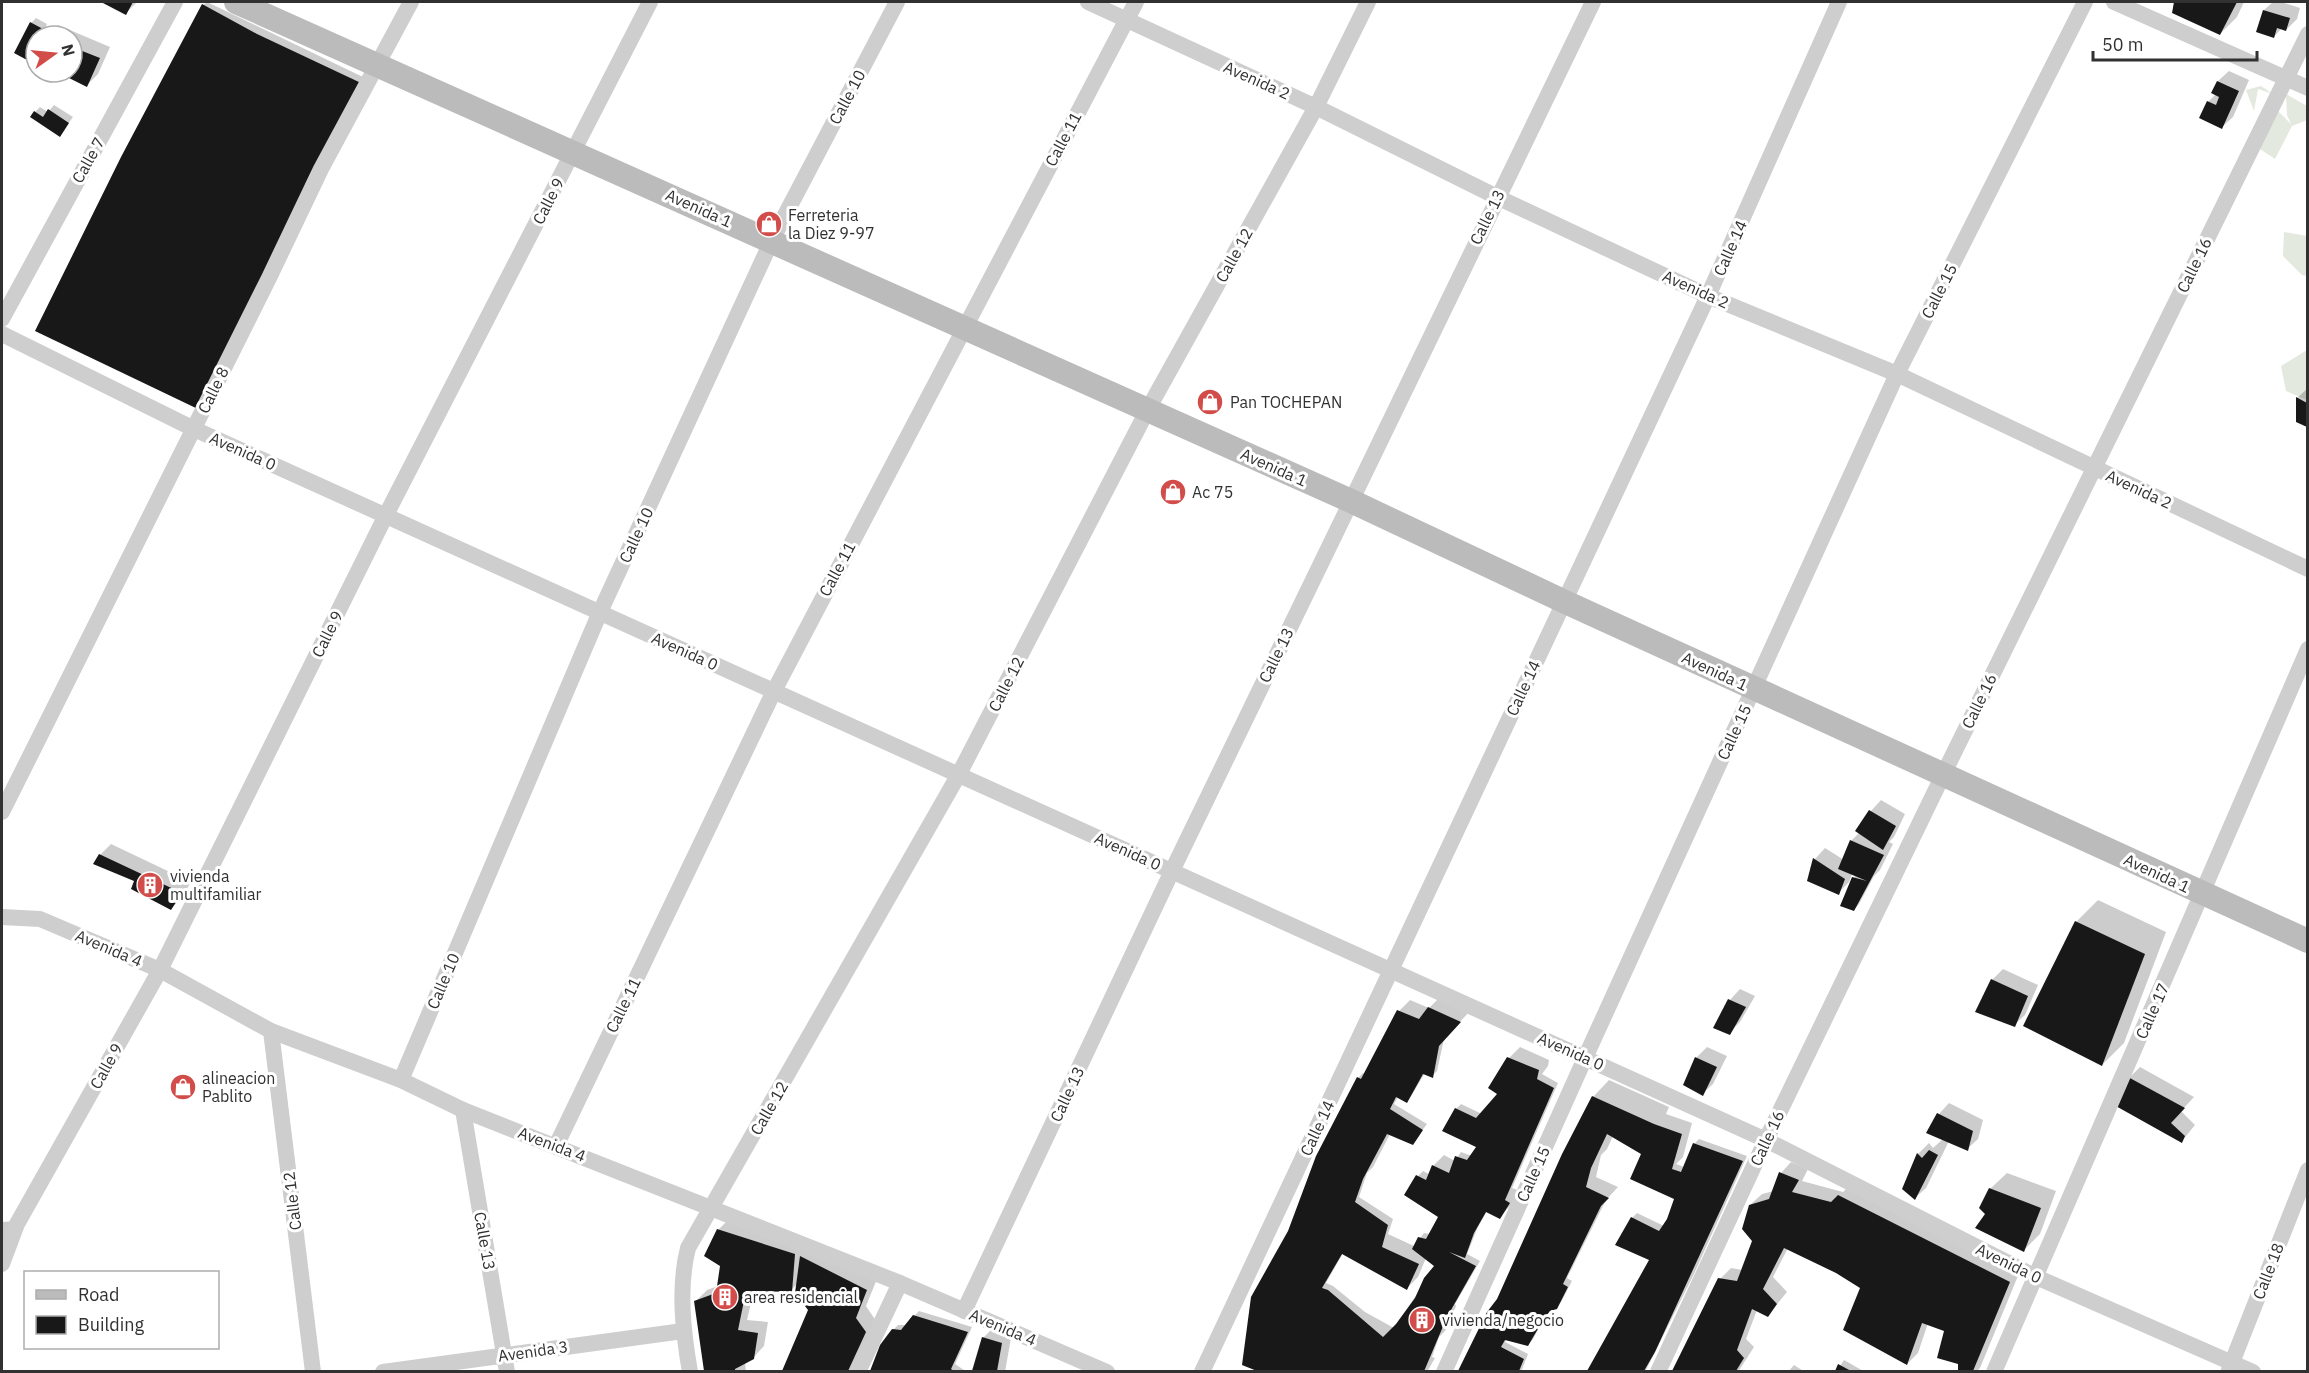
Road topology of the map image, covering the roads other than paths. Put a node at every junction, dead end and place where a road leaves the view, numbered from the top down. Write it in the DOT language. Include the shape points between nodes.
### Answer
graph roads {
  1 [pos="175,2"];
  2 [pos="236,2"];
  3 [pos="411,2"];
  4 [pos="650,2"];
  5 [pos="897,2"];
  6 [pos="1088,2"];
  7 [pos="1136,2"];
  8 [pos="1368,2"];
  9 [pos="1593,2"];
  10 [pos="1839,2"];
  11 [pos="2085,2"];
  12 [pos="2114,2"];
  13 [pos="1126,21"];
  14 [pos="2307,34"];
  15 [pos="378,64"];
  16 [pos="2286,79"];
  17 [pos="2307,88"];
  18 [pos="1316,106"];
  19 [pos="573,152"];
  20 [pos="1497,197"];
  21 [pos="772,240"];
  22 [pos="1708,296"];
  23 [pos="2,319"];
  24 [pos="963,328"];
  25 [pos="2,334"];
  26 [pos="1897,374"];
  27 [pos="1147,411"];
  28 [pos="194,429"];
  29 [pos="2094,468"];
  30 [pos="1351,501"];
  31 [pos="386,515"];
  32 [pos="2307,569"];
  33 [pos="1563,602"];
  34 [pos="600,612"];
  35 [pos="2307,649"];
  36 [pos="1754,689"];
  37 [pos="774,691"];
  38 [pos="959,774"];
  39 [pos="1943,775"];
  40 [pos="2,812"];
  41 [pos="1172,871"];
  42 [pos="2203,894"];
  43 [pos="2,917"];
  44 [pos="2307,942"];
  45 [pos="160,970"];
  46 [pos="1392,970"];
  47 [pos="272,1031"];
  48 [pos="1585,1058"];
  49 [pos="400,1080"];
  50 [pos="463,1110"];
  51 [pos="1766,1140"];
  52 [pos="556,1146"];
  53 [pos="2307,1170"];
  54 [pos="713,1208"];
  55 [pos="9,1224"];
  56 [pos="2,1264"];
  57 [pos="2036,1277"];
  58 [pos="900,1283"];
  59 [pos="964,1311"];
  60 [pos="683,1331"];
  61 [pos="504,1354"];
  62 [pos="2230,1367"];
  63 [pos="1096,1369"];
  64 [pos="313,1371"];
  65 [pos="383,1371"];
  66 [pos="507,1371"];
  67 [pos="690,1371"];
  68 [pos="858,1371"];
  69 [pos="1202,1371"];
  70 [pos="1444,1371"];
  71 [pos="1658,1371"];
  72 [pos="1994,1371"];
  73 [pos="2253,1371"];
  1 -- 23 [label="street, Calle 7"];
  2 -- 15 [label="street, Avenida 1"];
  3 -- 15 [label="street, Calle 8"];
  4 -- 19 [label="street, Calle 9"];
  5 -- 21 [label="street, Calle 10"];
  6 -- 13 [label="street, Avenida 2"];
  7 -- 13 [label="street, Calle 11"];
  8 -- 18 [label="street, Calle 12"];
  9 -- 20 [label="street, Calle 13"];
  10 -- 22 [label="street, Calle 14"];
  11 -- 26 [label="street, Calle 15"];
  12 -- 16 [label="street"];
  13 -- 18 [label="street, Avenida 2"];
  13 -- 24 [label="street, Calle 11"];
  14 -- 16 [label="street, Calle 16"];
  15 -- 19 [label="street, Avenida 1"];
  15 -- 28 [label="street, Calle 8" via="321,169"];
  16 -- 17 [label="street"];
  16 -- 29 [label="street, Calle 16"];
  18 -- 20 [label="street, Avenida 2"];
  18 -- 27 [label="street, Calle 12"];
  19 -- 21 [label="street, Avenida 1"];
  19 -- 31 [label="street, Calle 9"];
  20 -- 22 [label="street, Avenida 2"];
  20 -- 30 [label="street, Calle 13"];
  21 -- 24 [label="street, Avenida 1"];
  21 -- 34 [label="street, Calle 10"];
  22 -- 26 [label="street, Avenida 2"];
  22 -- 33 [label="street, Calle 14"];
  24 -- 27 [label="street, Avenida 1"];
  24 -- 37 [label="street, Calle 11"];
  25 -- 28 [label="street, Avenida 0"];
  26 -- 29 [label="street, Avenida 2"];
  26 -- 36 [label="street, Calle 15"];
  27 -- 30 [label="street, Avenida 1"];
  27 -- 38 [label="street, Calle 12"];
  28 -- 31 [label="street, Avenida 0"];
  28 -- 40 [label="street, Calle 8"];
  29 -- 32 [label="street, Avenida 2"];
  29 -- 39 [label="street, Calle 16"];
  30 -- 33 [label="street, Avenida 1"];
  30 -- 41 [label="street, Calle 13"];
  31 -- 34 [label="street, Avenida 0"];
  31 -- 45 [label="street, Calle 9"];
  33 -- 36 [label="street, Avenida 1"];
  33 -- 46 [label="street, Calle 14"];
  34 -- 37 [label="street, Avenida 0"];
  34 -- 49 [label="street, Calle 10"];
  35 -- 42 [label="street, Calle 17"];
  36 -- 39 [label="street, Avenida 1"];
  36 -- 48 [label="street, Calle 15"];
  37 -- 38 [label="street, Avenida 0"];
  37 -- 52 [label="street, Calle 11"];
  38 -- 41 [label="street, Avenida 0"];
  38 -- 54 [label="street, Calle 12"];
  39 -- 42 [label="street, Avenida 1"];
  39 -- 51 [label="street, Calle 16"];
  41 -- 46 [label="street, Avenida 0"];
  41 -- 59 [label="street, Calle 13"];
  42 -- 44 [label="street, Avenida 1"];
  42 -- 57 [label="street, Calle 17"];
  43 -- 45 [label="street, Avenida 4" via="40,919"];
  45 -- 47 [label="street, Avenida 4"];
  45 -- 55 [label="street, Calle 9"];
  46 -- 48 [label="street, Avenida 0"];
  46 -- 69 [label="street, Calle 14"];
  47 -- 49 [label="street, Avenida 4"];
  47 -- 64 [label="street, Calle 12"];
  48 -- 51 [label="street, Avenida 0"];
  48 -- 70 [label="street, Calle 15"];
  49 -- 50 [label="street, Avenida 4"];
  50 -- 52 [label="street, Avenida 4"];
  50 -- 61 [label="street, Calle 13"];
  51 -- 57 [label="street, Avenida 0"];
  51 -- 71 [label="street, Calle 16"];
  52 -- 54 [label="street, Avenida 4"];
  53 -- 62 [label="street, Calle 18"];
  54 -- 58 [label="street, Avenida 4"];
  54 -- 60 [label="street, Calle 12" via="688,1248"];
  55 -- 56 [label="street, Calle 9"];
  57 -- 62 [label="street, Avenida 0"];
  57 -- 72 [label="street, Calle 17"];
  58 -- 59 [label="street, Avenida 4"];
  58 -- 68 [label="street"];
  59 -- 63 [label="street, Avenida 4"];
  60 -- 61 [label="street, Avenida 3"];
  60 -- 67 [label="street, Calle 12"];
  61 -- 65 [label="street, Avenida 3"];
  61 -- 66 [label="street, Calle 13"];
  62 -- 73 [label="street, Avenida 0"];
}
